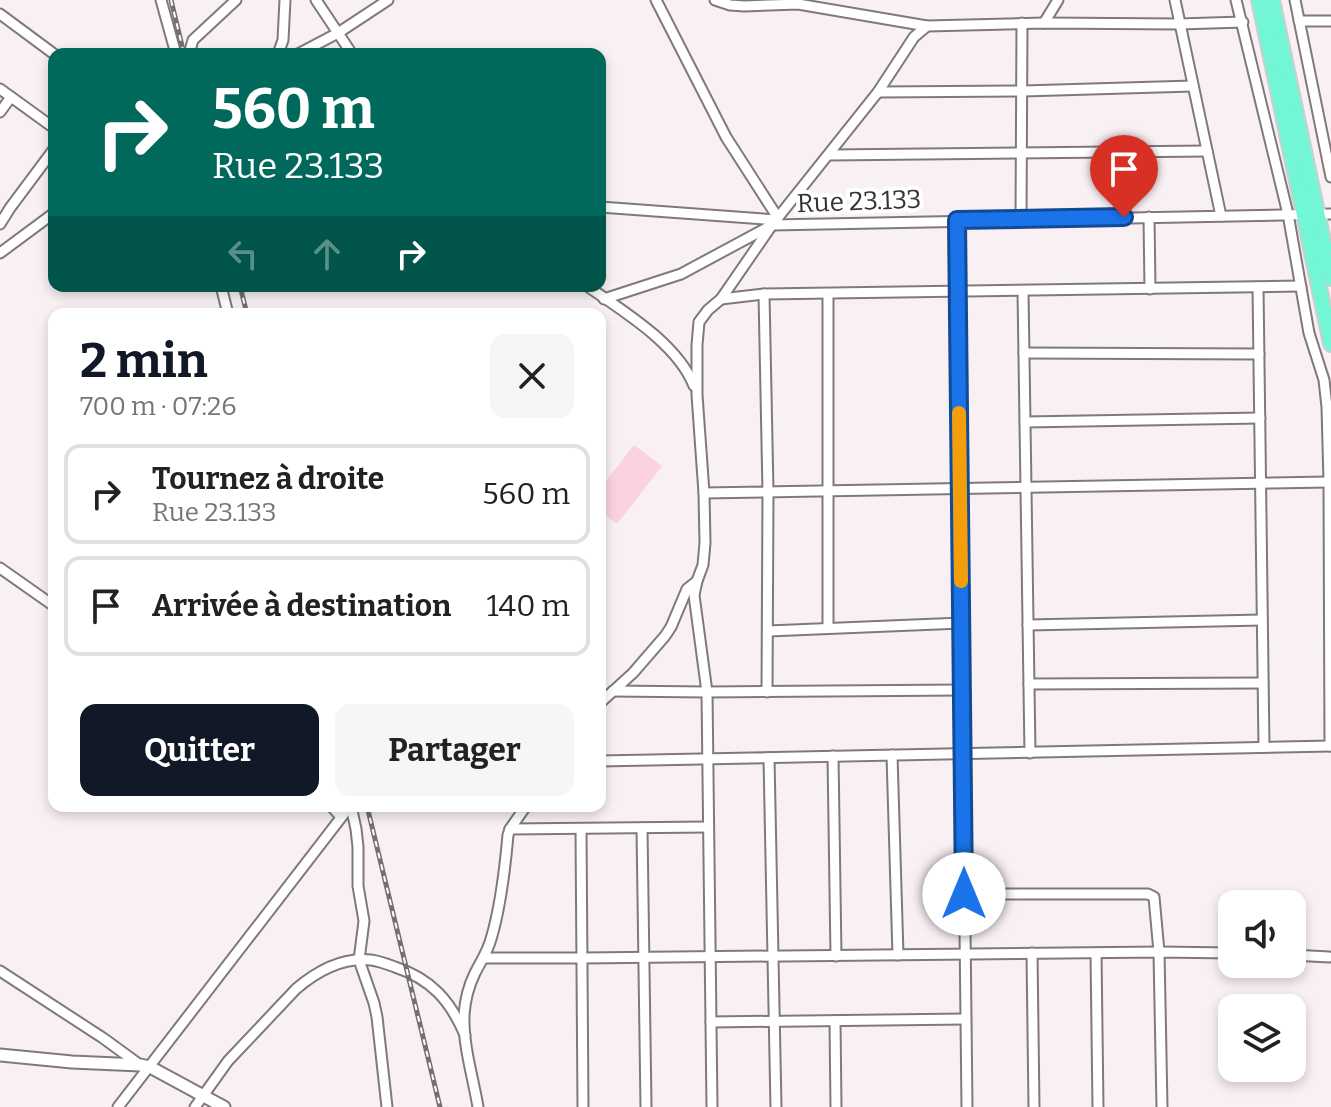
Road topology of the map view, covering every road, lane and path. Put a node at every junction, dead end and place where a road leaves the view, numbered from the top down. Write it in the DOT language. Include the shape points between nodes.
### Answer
graph roads {
  1 [pos="161,0"];
  2 [pos="236,0"];
  3 [pos="285,0"];
  4 [pos="316,0"];
  5 [pos="388,0"];
  6 [pos="656,0"];
  7 [pos="715,0"];
  8 [pos="1058,0"];
  9 [pos="1175,0"];
  10 [pos="1236,0"];
  11 [pos="1259,0"];
  12 [pos="1272,0"];
  13 [pos="1295,0"];
  14 [pos="0,14"];
  15 [pos="1299,21"];
  16 [pos="1331,21"];
  17 [pos="1243,22"];
  18 [pos="1022,23"];
  19 [pos="1044,23"];
  20 [pos="1179,24"];
  21 [pos="927,26"];
  22 [pos="338,33"];
  23 [pos="174,48"];
  24 [pos="191,48"];
  25 [pos="280,48"];
  26 [pos="309,48"];
  27 [pos="348,48"];
  28 [pos="48,50"];
  29 [pos="1193,86"];
  30 [pos="0,89"];
  31 [pos="1023,91"];
  32 [pos="878,92"];
  33 [pos="11,97"];
  34 [pos="0,112"];
  35 [pos="48,124"];
  36 [pos="1207,151"];
  37 [pos="1022,153"];
  38 [pos="829,155"];
  39 [pos="48,157"];
  40 [pos="1331,177"];
  41 [pos="606,207"];
  42 [pos="1288,214"];
  43 [pos="1317,214"];
  44 [pos="1221,216"];
  45 [pos="48,217"];
  46 [pos="1149,217"];
  47 [pos="1021,219"];
  48 [pos="957,220"];
  49 [pos="776,221"];
  50 [pos="0,224"];
  51 [pos="0,253"];
  52 [pos="1331,278"];
  53 [pos="1301,286"];
  54 [pos="1258,287"];
  55 [pos="1150,289"];
  56 [pos="1023,291"];
  57 [pos="595,292"];
  58 [pos="958,292"];
  59 [pos="764,294"];
  60 [pos="828,294"];
  61 [pos="604,299"];
  62 [pos="721,299"];
  63 [pos="1331,344"];
  64 [pos="1024,353"];
  65 [pos="1259,354"];
  66 [pos="697,395"];
  67 [pos="1260,418"];
  68 [pos="1025,422"];
  69 [pos="1329,482"];
  70 [pos="1260,483"];
  71 [pos="1026,487"];
  72 [pos="960,488"];
  73 [pos="828,491"];
  74 [pos="768,492"];
  75 [pos="704,493"];
  76 [pos="0,568"];
  77 [pos="697,581"];
  78 [pos="48,602"];
  79 [pos="1262,620"];
  80 [pos="962,623"];
  81 [pos="1028,625"];
  82 [pos="828,628"];
  83 [pos="768,631"];
  84 [pos="1262,683"];
  85 [pos="1029,684"];
  86 [pos="962,690"];
  87 [pos="613,691"];
  88 [pos="707,692"];
  89 [pos="767,692"];
  90 [pos="606,697"];
  91 [pos="1330,746"];
  92 [pos="1264,747"];
  93 [pos="1030,753"];
  94 [pos="963,754"];
  95 [pos="892,755"];
  96 [pos="833,756"];
  97 [pos="769,758"];
  98 [pos="708,759"];
  99 [pos="606,761"];
  100 [pos="336,812"];
  101 [pos="345,812"];
  102 [pos="352,812"];
  103 [pos="522,812"];
  104 [pos="341,817"];
  105 [pos="708,827"];
  106 [pos="642,828"];
  107 [pos="510,829"];
  108 [pos="581,829"];
  109 [pos="964,894"];
  110 [pos="1159,952"];
  111 [pos="1032,953"];
  112 [pos="1096,953"];
  113 [pos="1218,953"];
  114 [pos="898,955"];
  115 [pos="965,955"];
  116 [pos="773,956"];
  117 [pos="836,956"];
  118 [pos="1306,956"];
  119 [pos="710,957"];
  120 [pos="1329,957"];
  121 [pos="485,958"];
  122 [pos="583,958"];
  123 [pos="644,958"];
  124 [pos="359,960"];
  125 [pos="0,971"];
  126 [pos="965,1019"];
  127 [pos="774,1021"];
  128 [pos="835,1021"];
  129 [pos="711,1022"];
  130 [pos="465,1035"];
  131 [pos="0,1055"];
  132 [pos="145,1066"];
  133 [pos="203,1095"];
  134 [pos="118,1107"];
  135 [pos="195,1107"];
  136 [pos="224,1107"];
  137 [pos="387,1107"];
  138 [pos="478,1107"];
  139 [pos="583,1107"];
  140 [pos="646,1107"];
  141 [pos="712,1107"];
  142 [pos="776,1107"];
  143 [pos="836,1107"];
  144 [pos="967,1107"];
  145 [pos="1034,1107"];
  146 [pos="1098,1107"];
  147 [pos="1162,1107"];
  1 -- 23 [label="street"];
  2 -- 24 [label="street"];
  3 -- 25 [label="street"];
  4 -- 22 [label="street"];
  5 -- 22 [label="street"];
  6 -- 49 [label="street"];
  7 -- 21 [label="street" via="744,6 818,6"];
  8 -- 19 [label="street"];
  9 -- 20 [label="street"];
  10 -- 17 [label="street"];
  11 -- 43 [label="main road"];
  12 -- 43 [label="main road"];
  13 -- 15 [label="street"];
  14 -- 28 [label="street"];
  15 -- 16 [label="street"];
  15 -- 40 [label="street"];
  17 -- 20 [label="street"];
  17 -- 42 [label="street"];
  18 -- 19 [label="street"];
  18 -- 21 [label="street"];
  18 -- 31 [label="street"];
  19 -- 20 [label="street"];
  20 -- 29 [label="street"];
  21 -- 32 [label="street"];
  22 -- 26 [label="street"];
  22 -- 27 [label="street"];
  29 -- 31 [label="street"];
  29 -- 36 [label="street"];
  30 -- 33 [label="street"];
  31 -- 32 [label="street"];
  31 -- 37 [label="street"];
  32 -- 38 [label="street"];
  33 -- 34 [label="street"];
  33 -- 35 [label="street"];
  36 -- 37 [label="street"];
  36 -- 44 [label="street"];
  37 -- 38 [label="street"];
  37 -- 47 [label="street"];
  38 -- 49 [label="street"];
  39 -- 50 [label="street"];
  41 -- 49 [label="street, Rue 23.133"];
  42 -- 43 [label="street, Rue 23.133"];
  42 -- 44 [label="street, Rue 23.133"];
  42 -- 53 [label="street"];
  43 -- 52 [label="main road"];
  43 -- 63 [label="main road"];
  44 -- 46 [label="street, Rue 23.133"];
  45 -- 51 [label="street"];
  46 -- 47 [label="street, Rue 23.133"];
  46 -- 55 [label="street"];
  47 -- 48 [label="street, Rue 23.133"];
  48 -- 49 [label="street, Rue 23.133"];
  48 -- 58 [label="street"];
  49 -- 61 [label="street" via="681,274"];
  49 -- 62 [label="street"];
  53 -- 54 [label="street"];
  53 -- 69 [label="street" via="1324,380"];
  54 -- 55 [label="street"];
  54 -- 65 [label="street"];
  55 -- 56 [label="street"];
  56 -- 58 [label="street"];
  56 -- 64 [label="street"];
  57 -- 61 [label="street"];
  58 -- 60 [label="street"];
  58 -- 72 [label="street"];
  59 -- 60 [label="street"];
  59 -- 62 [label="street"];
  59 -- 74 [label="street"];
  60 -- 73 [label="street"];
  61 -- 66 [label="street" via="664,346 690,376"];
  62 -- 66 [label="street" via="699,322"];
  64 -- 65 [label="street"];
  64 -- 68 [label="street"];
  65 -- 67 [label="street"];
  66 -- 75 [label="street"];
  67 -- 68 [label="street"];
  67 -- 70 [label="street"];
  68 -- 71 [label="street"];
  69 -- 70 [label="street"];
  69 -- 91 [label="street"];
  70 -- 71 [label="street"];
  70 -- 79 [label="street"];
  71 -- 72 [label="street"];
  71 -- 81 [label="street"];
  72 -- 73 [label="street"];
  72 -- 80 [label="street"];
  73 -- 74 [label="street"];
  73 -- 82 [label="street"];
  74 -- 75 [label="street"];
  74 -- 83 [label="street"];
  75 -- 77 [label="street" via="705,543"];
  76 -- 78 [label="street"];
  77 -- 87 [label="street" via="687,589 665,636"];
  77 -- 88 [label="street" via="694,595"];
  79 -- 81 [label="street"];
  79 -- 84 [label="street"];
  80 -- 82 [label="street"];
  80 -- 86 [label="street"];
  81 -- 85 [label="street"];
  82 -- 83 [label="street"];
  83 -- 89 [label="street"];
  84 -- 85 [label="street"];
  84 -- 92 [label="street"];
  85 -- 93 [label="street"];
  86 -- 89 [label="street"];
  86 -- 94 [label="street"];
  87 -- 88 [label="street"];
  87 -- 90 [label="street"];
  88 -- 89 [label="street"];
  88 -- 98 [label="street"];
  91 -- 92 [label="street"];
  92 -- 93 [label="street"];
  93 -- 94 [label="street"];
  94 -- 95 [label="street"];
  94 -- 109 [label="street"];
  95 -- 96 [label="street"];
  95 -- 114 [label="street"];
  96 -- 97 [label="street"];
  96 -- 117 [label="street"];
  97 -- 98 [label="street"];
  97 -- 116 [label="street"];
  98 -- 99 [label="street"];
  98 -- 105 [label="street"];
  100 -- 104 [label="street"];
  101 -- 104 [label="street"];
  102 -- 124 [label="street" via="364,921"];
  103 -- 107 [label="street"];
  104 -- 132 [label="street"];
  105 -- 106 [label="street"];
  105 -- 119 [label="street"];
  106 -- 108 [label="street"];
  106 -- 123 [label="street"];
  107 -- 108 [label="street"];
  107 -- 121 [label="street"];
  108 -- 122 [label="street"];
  109 -- 110 [label="street" via="1151,894"];
  109 -- 115 [label="street"];
  110 -- 112 [label="street"];
  110 -- 113 [label="street"];
  110 -- 147 [label="street"];
  111 -- 112 [label="street"];
  111 -- 115 [label="street"];
  111 -- 145 [label="street"];
  112 -- 146 [label="street"];
  114 -- 115 [label="street"];
  114 -- 117 [label="street"];
  115 -- 126 [label="street"];
  116 -- 117 [label="street"];
  116 -- 119 [label="street"];
  116 -- 127 [label="street"];
  118 -- 120 [label="street"];
  119 -- 123 [label="street"];
  119 -- 129 [label="street"];
  121 -- 122 [label="street"];
  121 -- 130 [label="street" via="467,997"];
  122 -- 123 [label="street"];
  122 -- 139 [label="street"];
  123 -- 140 [label="street"];
  124 -- 130 [label="street" via="420,977 452,1009"];
  124 -- 133 [label="street" via="326,969 296,989"];
  124 -- 137 [label="street" via="377,1017"];
  125 -- 132 [label="street"];
  126 -- 128 [label="street"];
  126 -- 144 [label="street"];
  127 -- 128 [label="street"];
  127 -- 129 [label="street"];
  127 -- 142 [label="street"];
  128 -- 143 [label="street"];
  129 -- 141 [label="street"];
  130 -- 138 [label="street"];
  131 -- 132 [label="street"];
  132 -- 133 [label="street"];
  132 -- 134 [label="street"];
  133 -- 135 [label="street"];
  133 -- 136 [label="street"];
}
